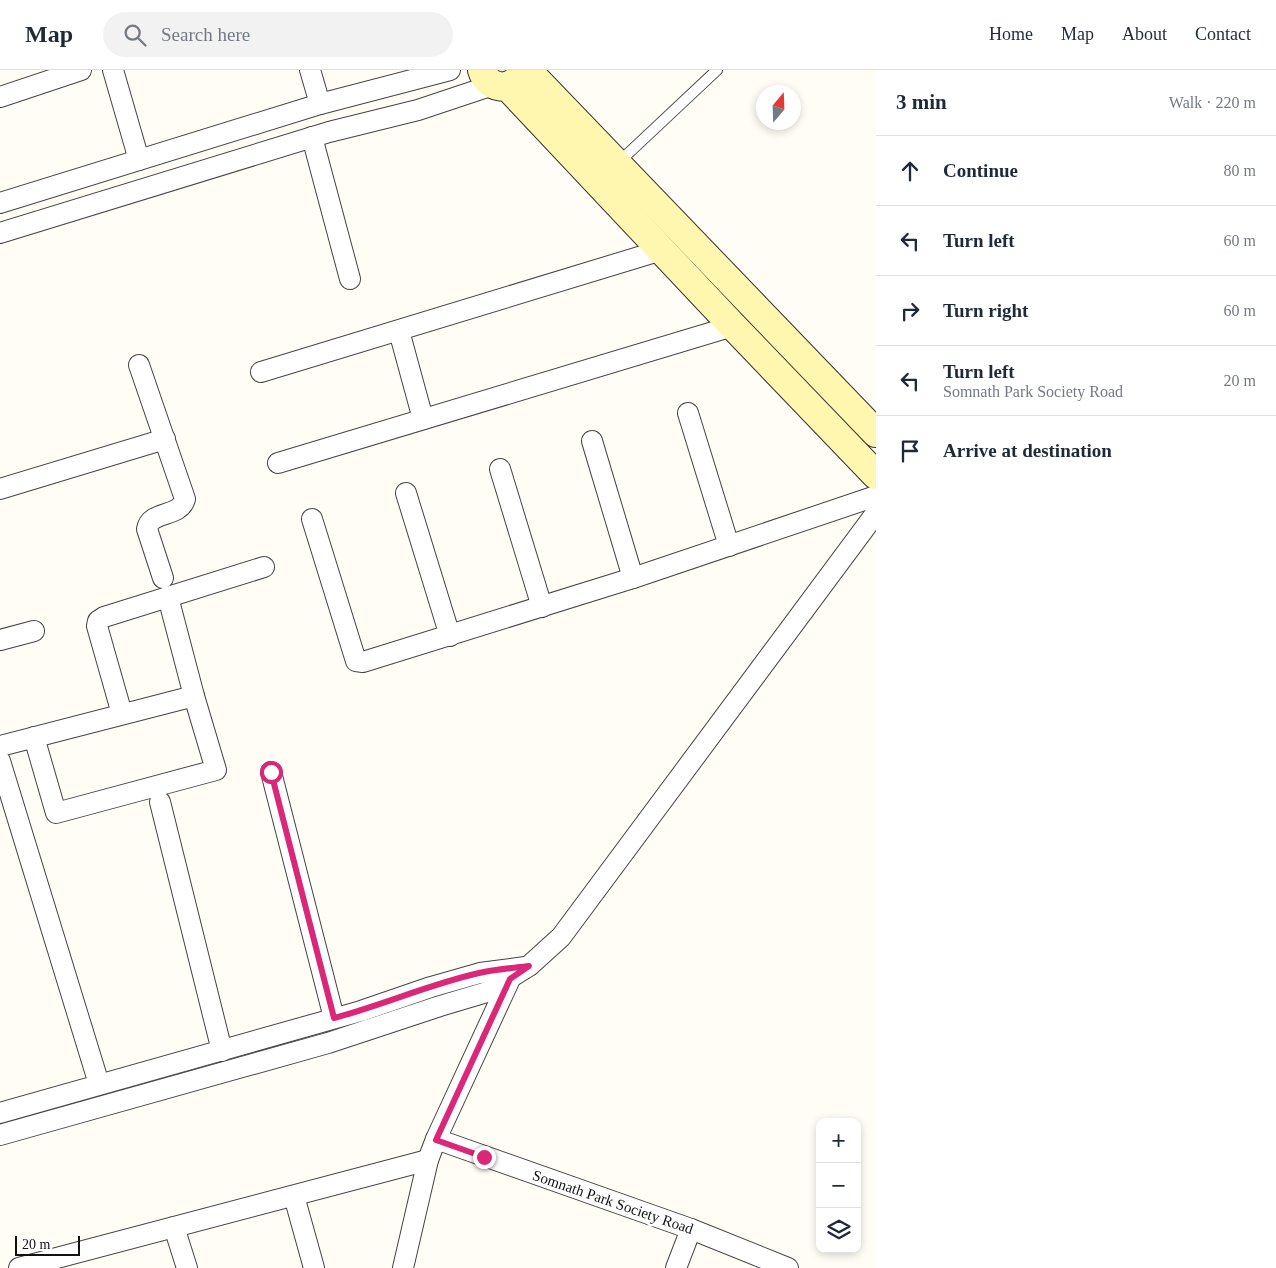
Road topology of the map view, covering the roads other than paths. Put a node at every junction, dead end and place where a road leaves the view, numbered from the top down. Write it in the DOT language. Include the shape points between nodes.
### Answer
graph roads {
  1 [pos="80,70"];
  2 [pos="113,70"];
  3 [pos="310,70"];
  4 [pos="450,70"];
  5 [pos="717,70"];
  6 [pos="506,76"];
  7 [pos="0,97"];
  8 [pos="320,104"];
  9 [pos="312,137"];
  10 [pos="139,160"];
  11 [pos="618,164"];
  12 [pos="0,203"];
  13 [pos="0,233"];
  14 [pos="662,250"];
  15 [pos="350,279"];
  16 [pos="733,326"];
  17 [pos="399,331"];
  18 [pos="139,365"];
  19 [pos="261,372"];
  20 [pos="688,413"];
  21 [pos="423,420"];
  22 [pos="876,433"];
  23 [pos="165,439"];
  24 [pos="592,441"];
  25 [pos="278,463"];
  26 [pos="500,469"];
  27 [pos="876,475"];
  28 [pos="0,489"];
  29 [pos="406,493"];
  30 [pos="876,496"];
  31 [pos="876,512"];
  32 [pos="312,519"];
  33 [pos="728,546"];
  34 [pos="264,567"];
  35 [pos="633,578"];
  36 [pos="165,588"];
  37 [pos="542,607"];
  38 [pos="34,631"];
  39 [pos="450,636"];
  40 [pos="0,640"];
  41 [pos="194,696"];
  42 [pos="122,714"];
  43 [pos="34,737"];
  44 [pos="0,746"];
  45 [pos="0,762"];
  46 [pos="271,772"];
  47 [pos="160,802"];
  48 [pos="529,966"];
  49 [pos="510,979"];
  50 [pos="334,1018"];
  51 [pos="222,1051"];
  52 [pos="99,1084"];
  53 [pos="0,1113"];
  54 [pos="0,1135"];
  55 [pos="436,1140"];
  56 [pos="428,1160"];
  57 [pos="294,1196"];
  58 [pos="174,1227"];
  59 [pos="691,1229"];
  60 [pos="61,1262"];
  61 [pos="19,1268"];
  62 [pos="186,1268"];
  63 [pos="314,1268"];
  64 [pos="403,1268"];
  65 [pos="676,1268"];
  66 [pos="788,1268"];
  1 -- 7 [label="street"];
  2 -- 10 [label="street"];
  3 -- 8 [label="street"];
  4 -- 8 [label="street"];
  5 -- 11 [label="lane"];
  6 -- 9 [label="street" via="418,110"];
  6 -- 11 [label="street"];
  6 -- 14 [label="street"];
  8 -- 10 [label="street"];
  9 -- 13 [label="street"];
  9 -- 15 [label="street"];
  10 -- 12 [label="street"];
  11 -- 22 [label="street"];
  14 -- 16 [label="street"];
  14 -- 17 [label="street"];
  16 -- 21 [label="street"];
  16 -- 27 [label="street"];
  17 -- 19 [label="street"];
  17 -- 21 [label="street"];
  18 -- 23 [label="street"];
  20 -- 33 [label="street"];
  21 -- 25 [label="street"];
  23 -- 28 [label="street"];
  23 -- 36 [label="street" via="185,499 179,509 148,524"];
  24 -- 35 [label="street"];
  26 -- 37 [label="street"];
  29 -- 39 [label="street"];
  30 -- 33 [label="street"];
  31 -- 48 [label="street" via="561,936"];
  32 -- 39 [label="street" via="356,661 363,662"];
  33 -- 35 [label="street"];
  34 -- 36 [label="street"];
  35 -- 37 [label="street"];
  36 -- 41 [label="street"];
  36 -- 42 [label="street" via="98,621"];
  37 -- 39 [label="street"];
  38 -- 40 [label="street"];
  41 -- 42 [label="street"];
  41 -- 43 [label="street" via="216,770 56,813"];
  42 -- 43 [label="street"];
  43 -- 44 [label="street"];
  45 -- 52 [label="street"];
  46 -- 50 [label="street"];
  47 -- 51 [label="street"];
  48 -- 49 [label="street"];
  48 -- 50 [label="street" via="480,973"];
  49 -- 54 [label="street" via="487,992 328,1043"];
  49 -- 55 [label="street"];
  50 -- 51 [label="street"];
  51 -- 52 [label="street"];
  52 -- 53 [label="street"];
  55 -- 56 [label="street"];
  55 -- 59 [label="street, Somnath Park Society Road"];
  56 -- 57 [label="street"];
  56 -- 64 [label="street"];
  57 -- 58 [label="street"];
  57 -- 63 [label="street"];
  58 -- 60 [label="street"];
  58 -- 62 [label="street"];
  59 -- 65 [label="street"];
  59 -- 66 [label="street, Somnath Park Society Road"];
  60 -- 61 [label="street"];
}
